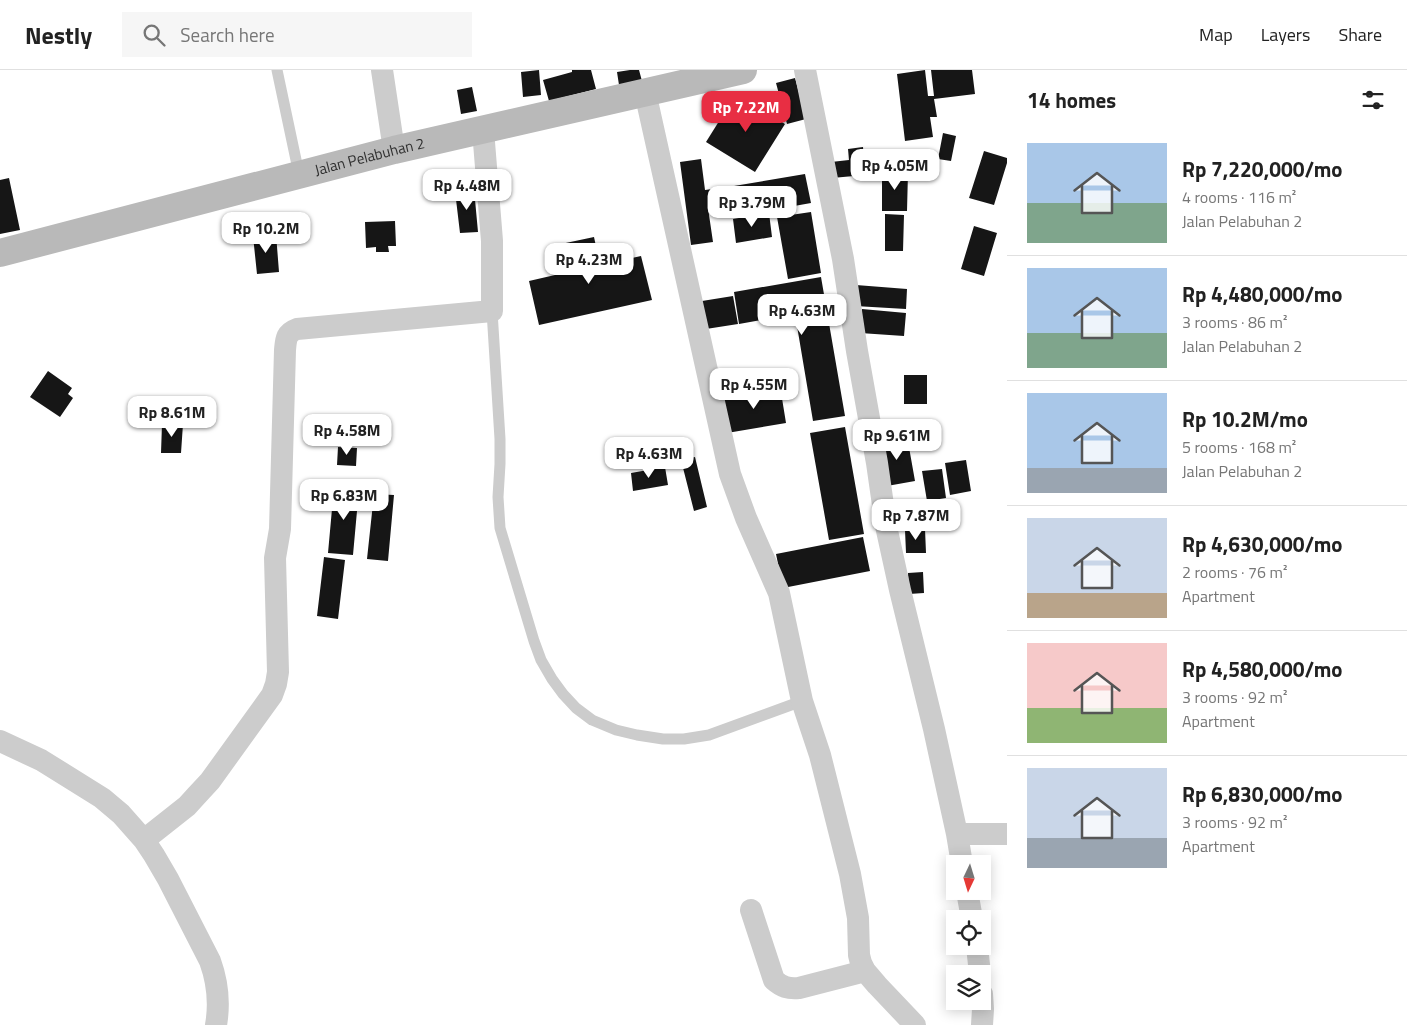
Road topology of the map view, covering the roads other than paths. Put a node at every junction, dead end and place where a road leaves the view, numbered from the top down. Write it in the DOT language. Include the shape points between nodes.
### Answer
graph roads {
  1 [pos="276,70"];
  2 [pos="382,70"];
  3 [pos="743,70"];
  4 [pos="805,70"];
  5 [pos="645,92"];
  6 [pos="482,130"];
  7 [pos="394,150"];
  8 [pos="298,174"];
  9 [pos="0,253"];
  10 [pos="492,311"];
  11 [pos="802,701"];
  12 [pos="0,741"];
  13 [pos="957,834"];
  14 [pos="1007,834"];
  15 [pos="144,840"];
  16 [pos="960,855"];
  17 [pos="751,910"];
  18 [pos="865,971"];
  19 [pos="983,1010"];
  20 [pos="216,1025"];
  21 [pos="916,1025"];
  22 [pos="982,1025"];
  1 -- 8 [label="lane"];
  2 -- 7 [label="street"];
  3 -- 5 [label="main road, Jalan Pelabuhan 2"];
  4 -- 13 [label="street" via="843,259 886,526"];
  5 -- 6 [label="main road, Jalan Pelabuhan 2"];
  5 -- 11 [label="street" via="730,474 779,593"];
  6 -- 7 [label="main road, Jalan Pelabuhan 2"];
  6 -- 10 [label="street" via="492,241"];
  7 -- 8 [label="main road, Jalan Pelabuhan 2"];
  8 -- 9 [label="main road, Jalan Pelabuhan 2"];
  10 -- 11 [label="lane" via="500,439 500,528 534,642 541,660 563,694 592,720 637,736 663,739 709,735"];
  10 -- 15 [label="street" via="297,328 286,338 280,529 276,558 276,684 272,695 210,781 187,806"];
  11 -- 18 [label="street" via="820,755 850,874 858,918 859,956"];
  12 -- 15 [label="street" via="41,760 102,798"];
  13 -- 14 [label="street"];
  13 -- 16 [label="street"];
  15 -- 20 [label="street" via="210,961 219,1001"];
  17 -- 18 [label="street" via="774,980 781,986 798,988"];
  18 -- 21 [label="street"];
  19 -- 22 [label="street"];
}
